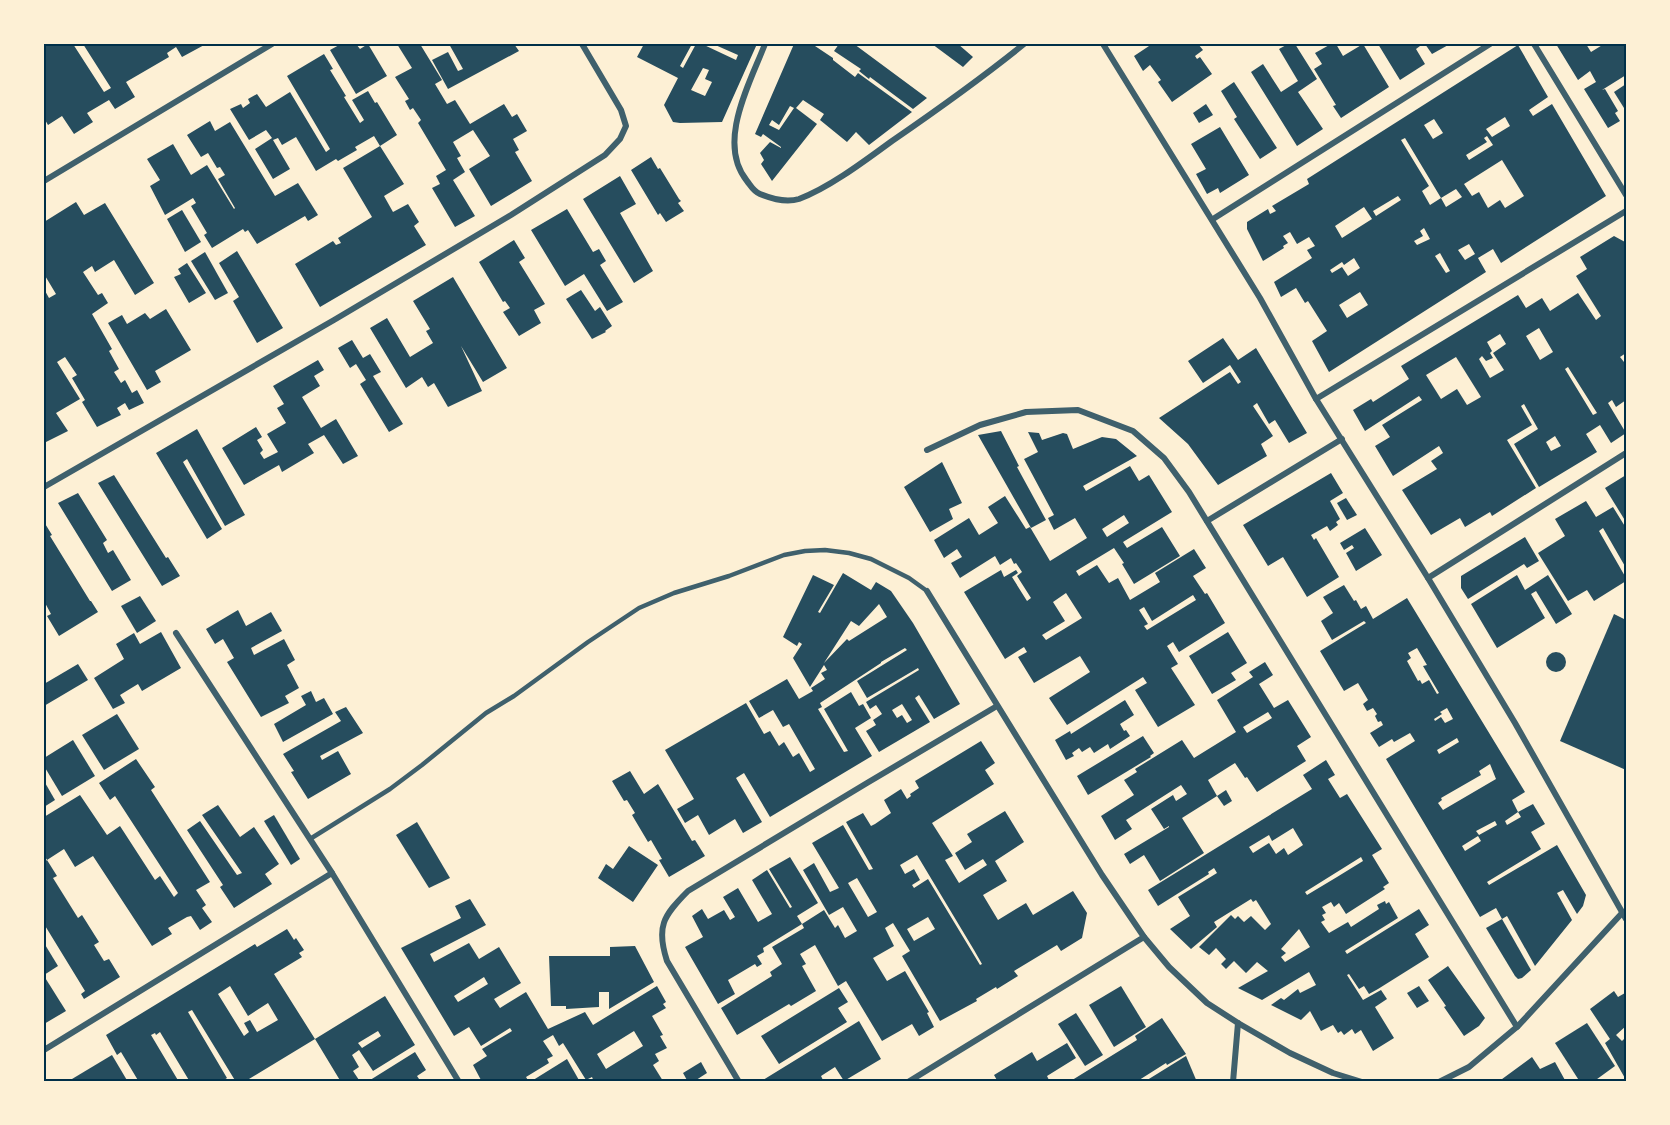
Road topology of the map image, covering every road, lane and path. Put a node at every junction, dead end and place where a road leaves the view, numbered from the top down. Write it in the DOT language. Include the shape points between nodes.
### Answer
graph roads {
  1 [pos="272,44"];
  2 [pos="582,44"];
  3 [pos="765,44"];
  4 [pos="1024,44"];
  5 [pos="1103,44"];
  6 [pos="1491,44"];
  7 [pos="1534,44"];
  8 [pos="44,178"];
  9 [pos="1626,195"];
  10 [pos="1626,211"];
  11 [pos="1213,219"];
  12 [pos="1316,399"];
  13 [pos="1342,439"];
  14 [pos="927,450"];
  15 [pos="1626,453"];
  16 [pos="44,487"];
  17 [pos="1207,521"];
  18 [pos="1428,578"];
  19 [pos="927,591"];
  20 [pos="176,633"];
  21 [pos="997,706"];
  22 [pos="310,839"];
  23 [pos="332,873"];
  24 [pos="1625,916"];
  25 [pos="1144,937"];
  26 [pos="1239,1023"];
  27 [pos="1517,1027"];
  28 [pos="44,1050"];
  29 [pos="459,1082"];
  30 [pos="739,1082"];
  31 [pos="908,1082"];
  32 [pos="1233,1082"];
  33 [pos="1362,1082"];
  34 [pos="1439,1082"];
  1 -- 8 [label="street"];
  2 -- 16 [label="street" via="621,110 626,126 605,155 334,320"];
  3 -- 4 [label="street" via="735,128 735,153 741,174 755,192 774,200 797,200 873,155"];
  5 -- 11 [label="street"];
  6 -- 11 [label="street"];
  7 -- 9 [label="street"];
  10 -- 12 [label="street"];
  11 -- 12 [label="street"];
  12 -- 13 [label="street"];
  13 -- 17 [label="street"];
  13 -- 18 [label="street"];
  14 -- 17 [label="street" via="980,425 1026,412 1078,410 1133,431 1164,458"];
  15 -- 18 [label="street"];
  17 -- 27 [label="street"];
  18 -- 24 [label="street"];
  19 -- 21 [label="street"];
  19 -- 22 [label="lane" via="871,559 825,550 784,555 674,593 639,608 588,642 486,713 390,789"];
  20 -- 22 [label="street"];
  21 -- 25 [label="street"];
  21 -- 30 [label="street" via="688,891 673,906 664,920 662,933 667,962"];
  22 -- 23 [label="street"];
  23 -- 28 [label="street"];
  23 -- 29 [label="street"];
  24 -- 27 [label="street"];
  25 -- 26 [label="street" via="1207,1003"];
  25 -- 31 [label="street"];
  26 -- 32 [label="street"];
  26 -- 33 [label="street" via="1301,1058"];
  27 -- 34 [label="street" via="1469,1067"];
}
